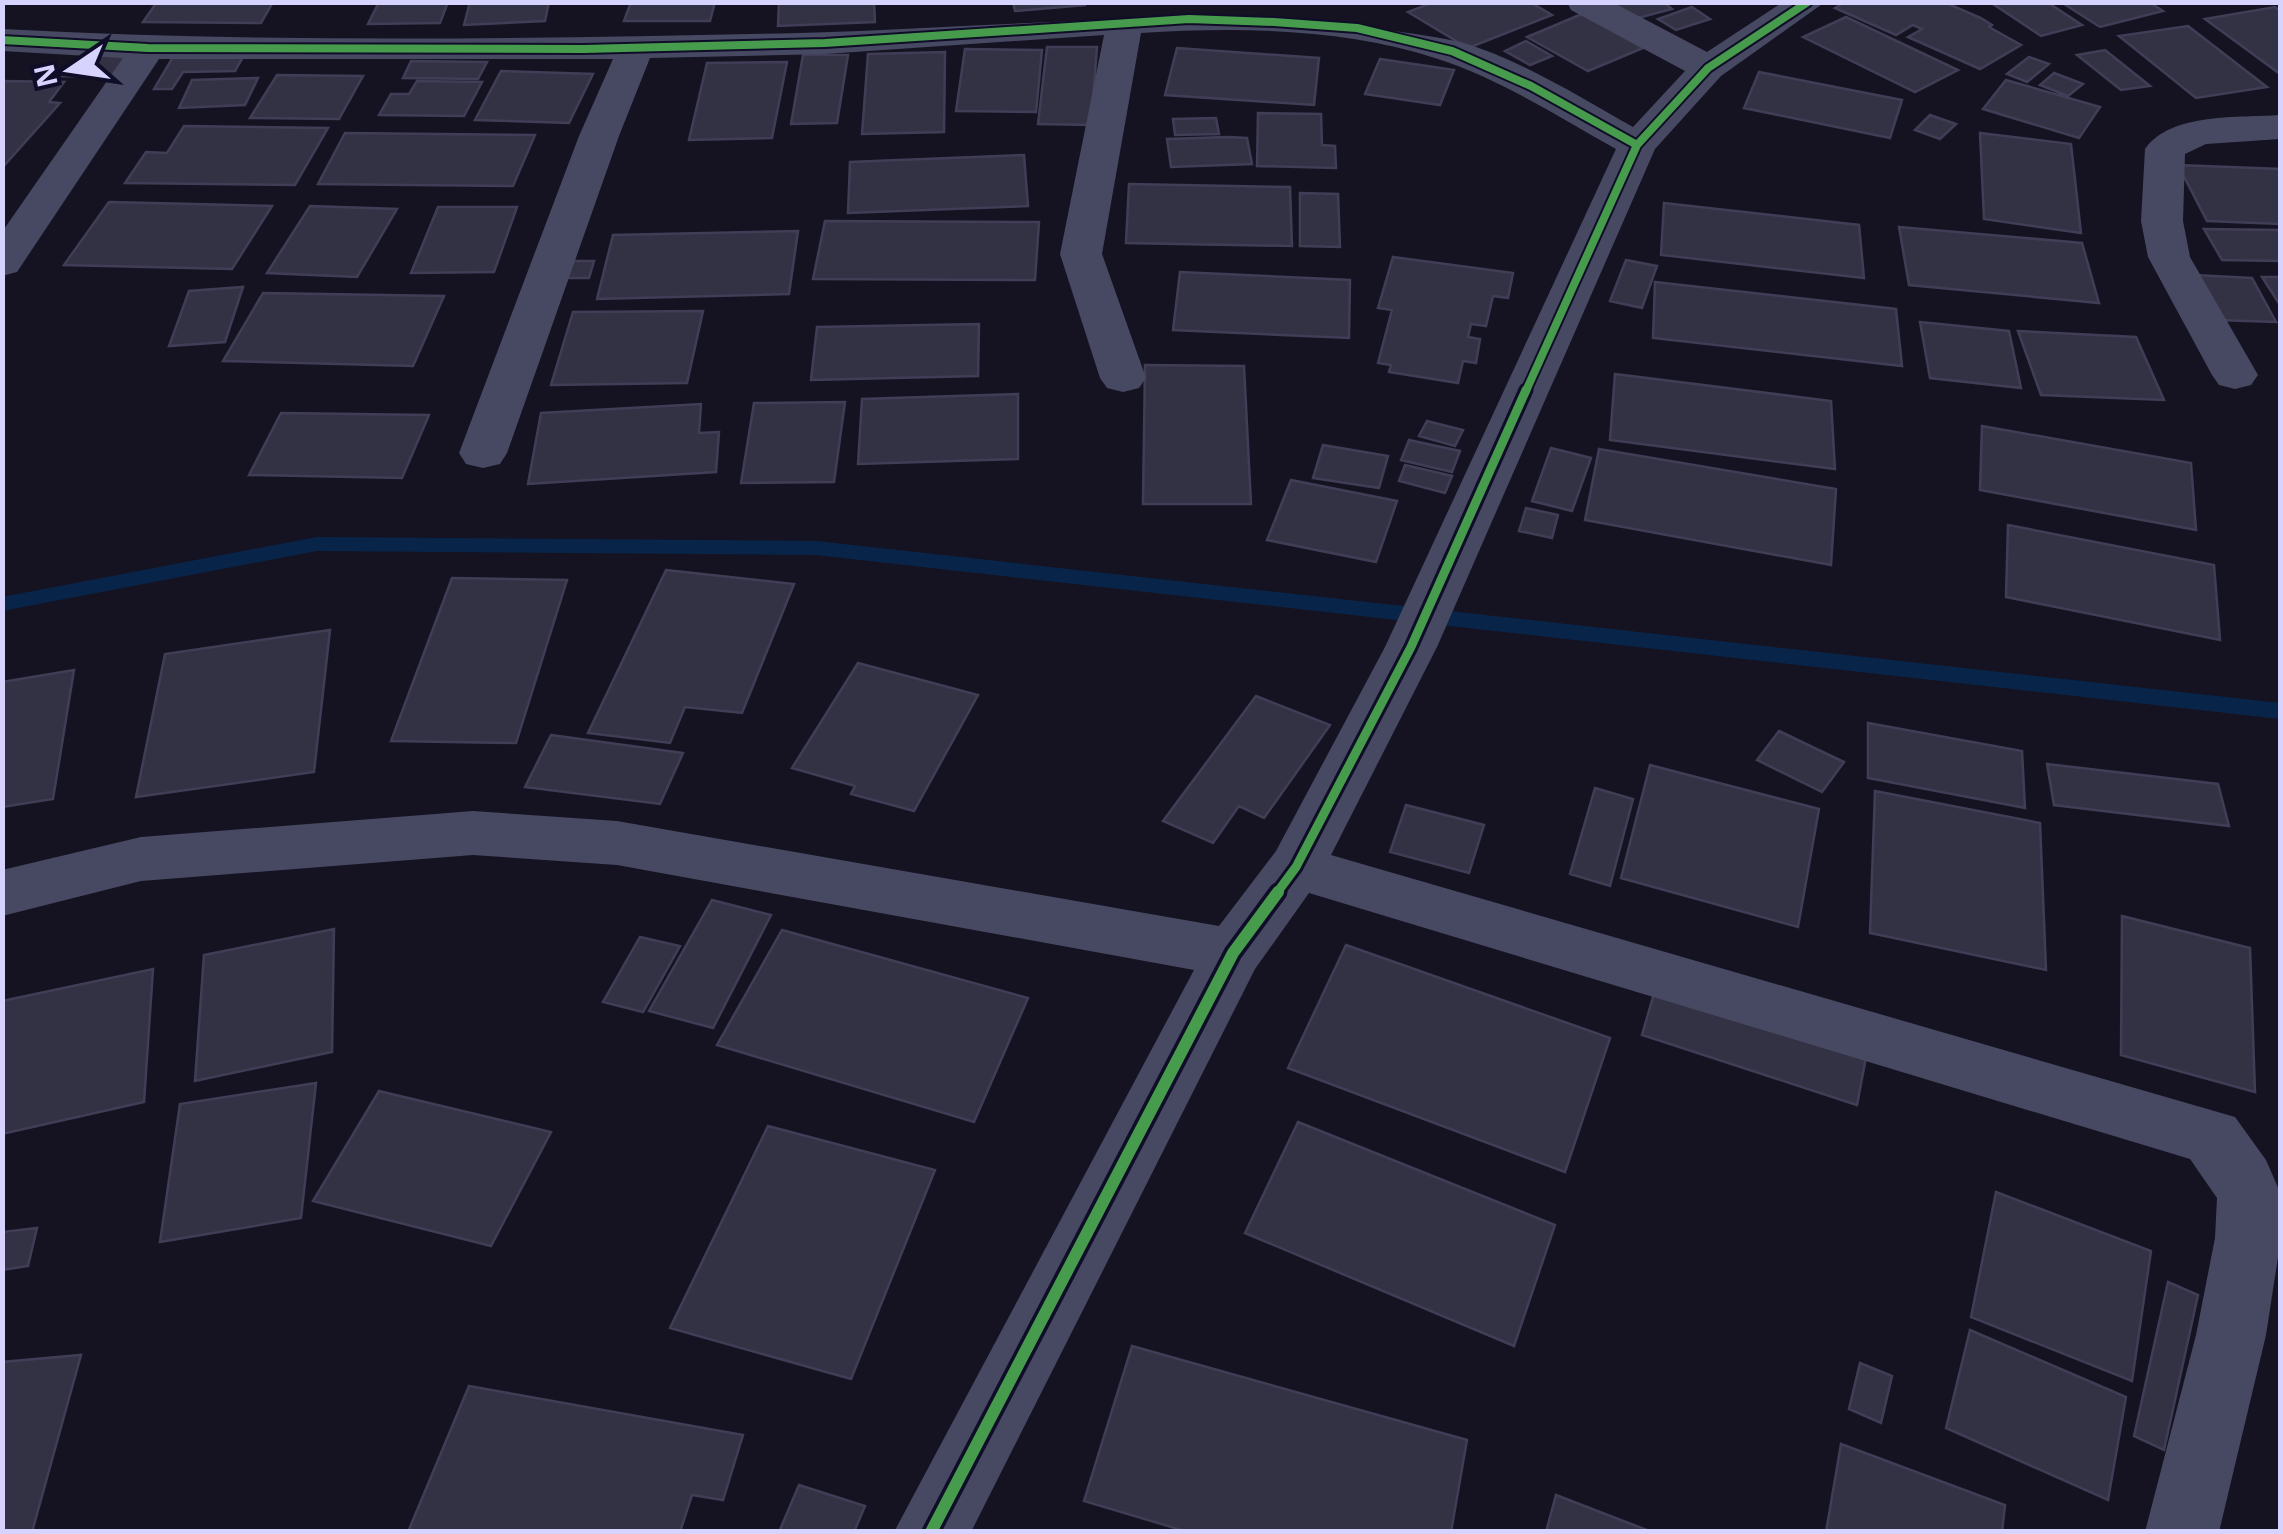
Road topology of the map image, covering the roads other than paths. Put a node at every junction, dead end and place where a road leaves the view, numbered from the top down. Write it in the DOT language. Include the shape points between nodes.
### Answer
graph roads {
  1 [pos="1584,2"];
  2 [pos="1808,2"];
  3 [pos="986,17"];
  4 [pos="1125,23"];
  5 [pos="2,40"];
  6 [pos="148,48"];
  7 [pos="636,48"];
  8 [pos="1708,68"];
  9 [pos="2280,128"];
  10 [pos="1637,145"];
  11 [pos="2,264"];
  12 [pos="2235,375"];
  13 [pos="1124,378"];
  14 [pos="483,452"];
  15 [pos="1296,868"];
  16 [pos="2,893"];
  17 [pos="1233,953"];
  18 [pos="930,1532"];
  19 [pos="2182,1532"];
  1 -- 8 [label="street"];
  2 -- 8 [label="street"];
  3 -- 4 [label="street"];
  3 -- 7 [label="street" via="825,43"];
  4 -- 10 [label="street" via="1189,19 1357,28 1452,50"];
  4 -- 13 [label="street" via="1081,254"];
  5 -- 6 [label="street" via="80,31"];
  6 -- 7 [label="street" via="589,34"];
  6 -- 11 [label="street"];
  7 -- 14 [label="street"];
  8 -- 10 [label="street"];
  9 -- 12 [label="street" via="2200,132 2165,149 2162,221 2169,257"];
  10 -- 15 [label="street" via="1411,648"];
  15 -- 17 [label="street"];
  15 -- 19 [label="street" via="2212,1137 2250,1198 2248,1238"];
  16 -- 17 [label="street" via="142,860 473,833 617,844"];
  17 -- 18 [label="street"];
}
